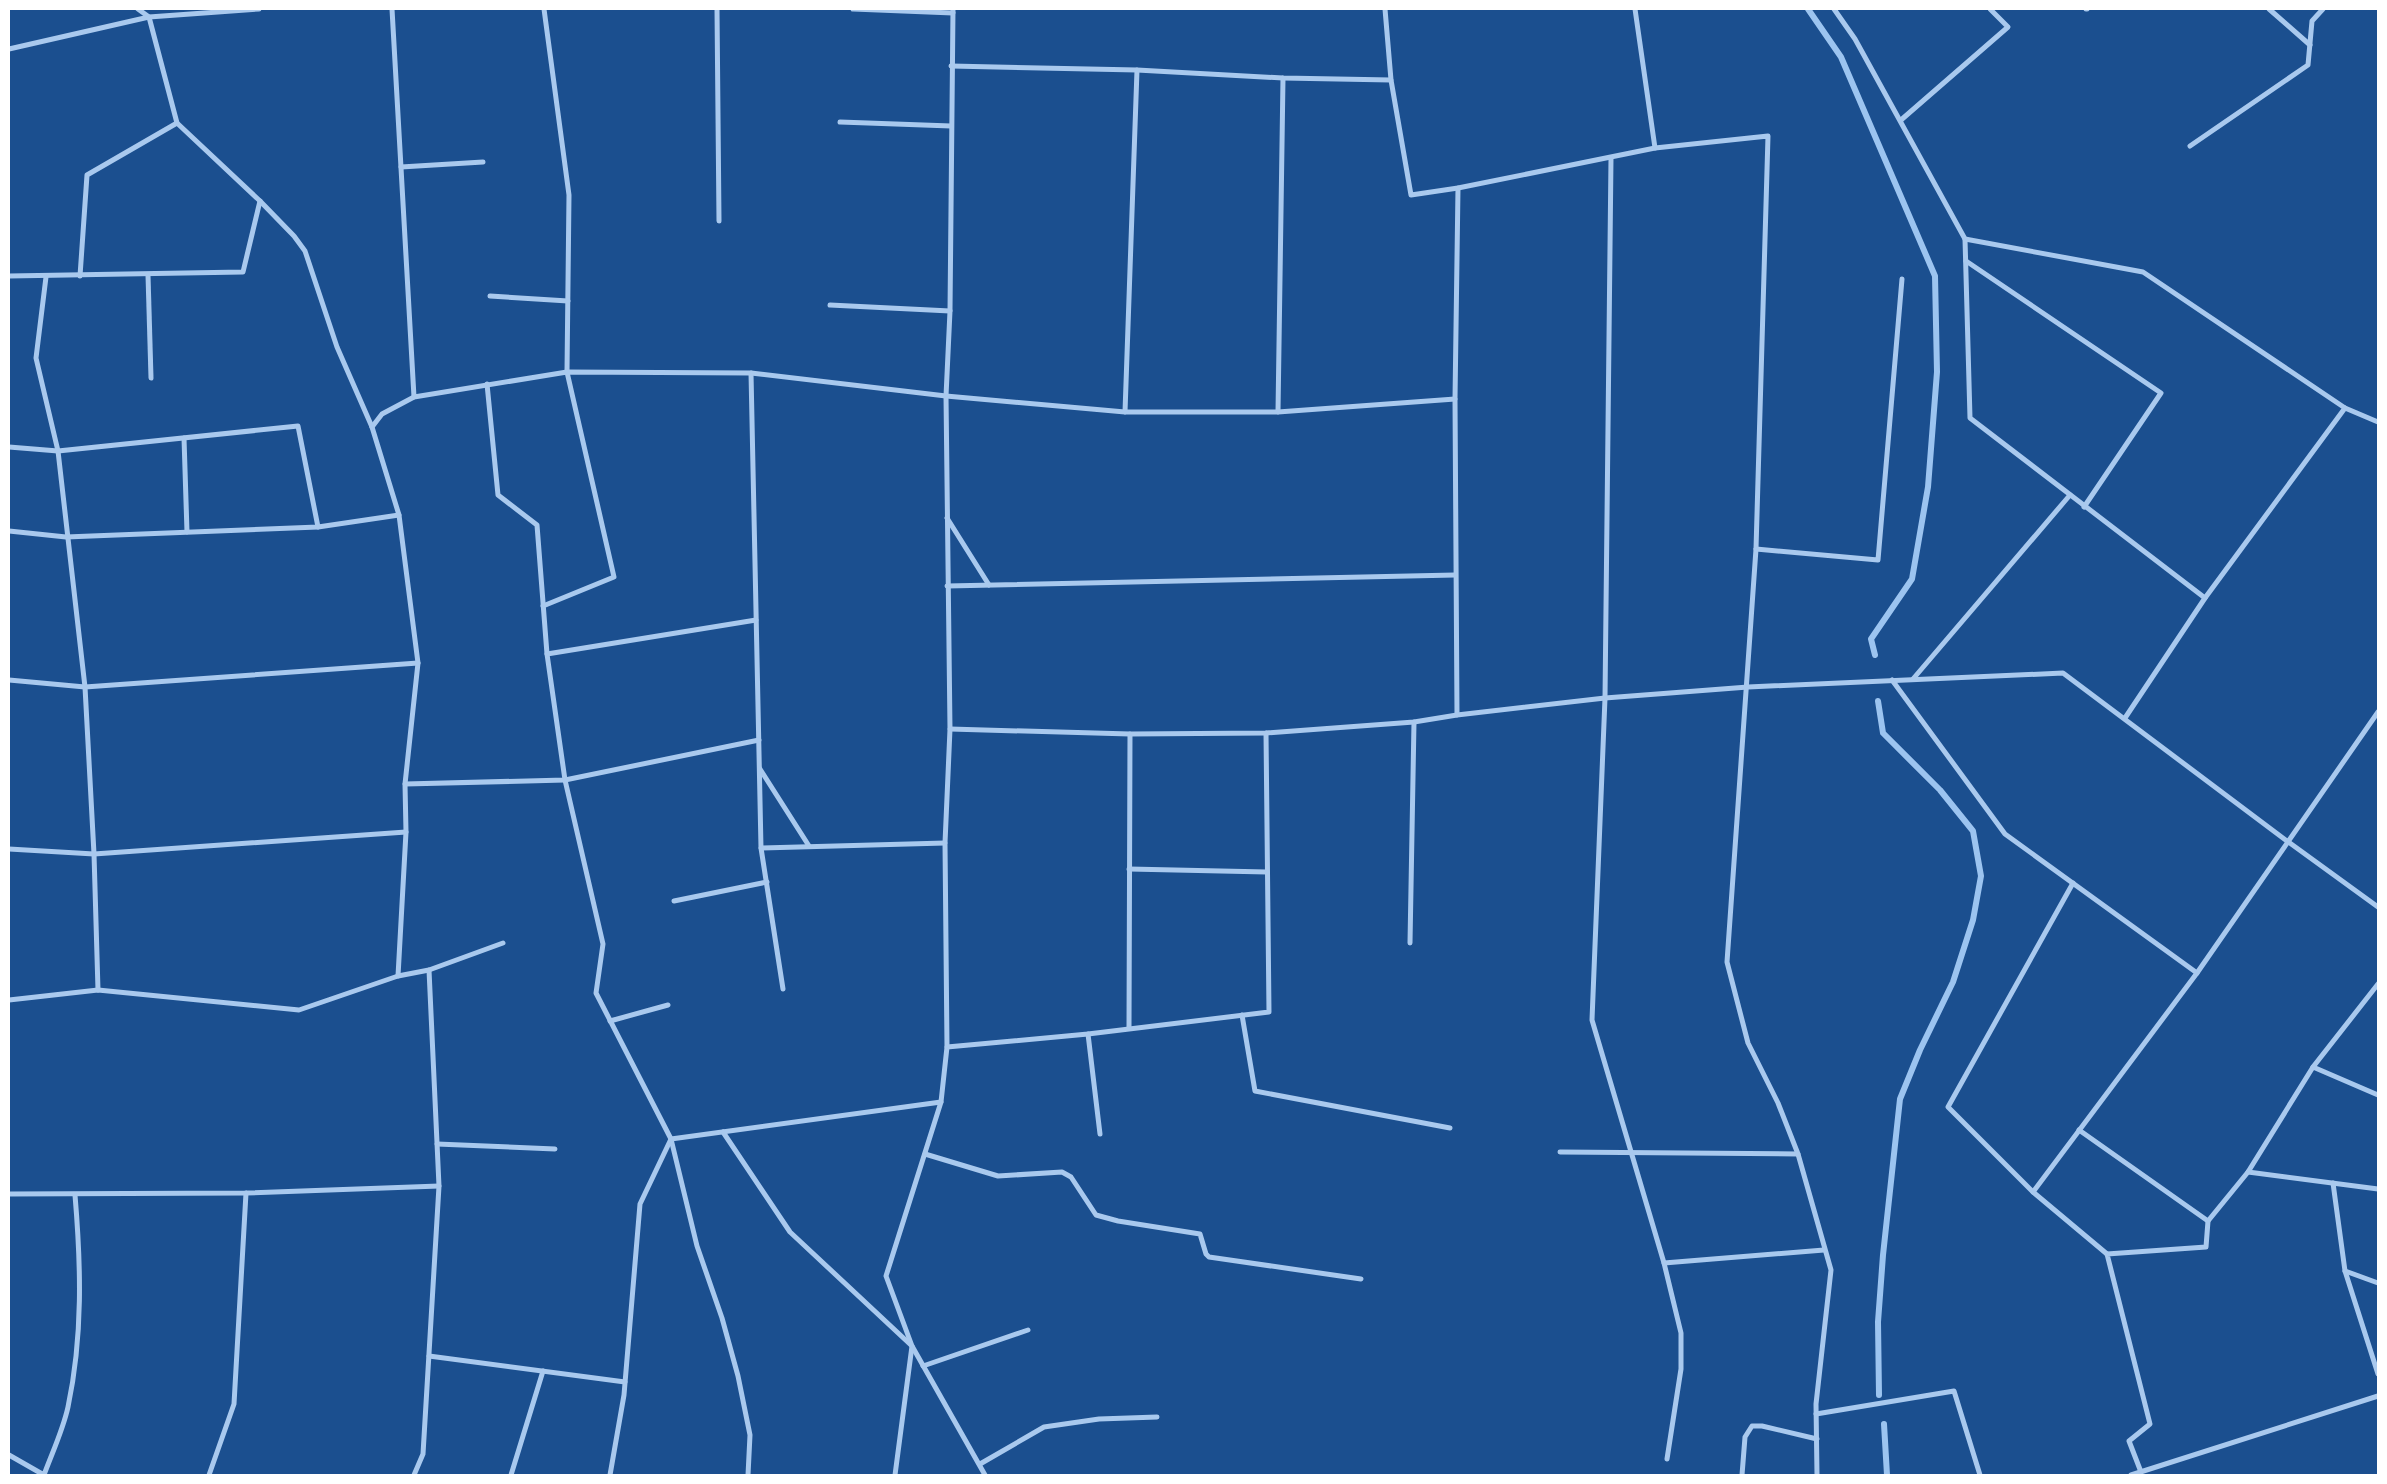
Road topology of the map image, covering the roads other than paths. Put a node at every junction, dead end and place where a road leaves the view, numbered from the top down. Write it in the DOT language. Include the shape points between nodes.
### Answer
graph roads {
  1 [pos="138,9"];
  2 [pos="259,9"];
  3 [pos="392,9"];
  4 [pos="544,9"];
  5 [pos="717,9"];
  6 [pos="853,9"];
  7 [pos="1385,9"];
  8 [pos="1636,9"];
  9 [pos="1834,9"];
  10 [pos="1990,9"];
  11 [pos="2269,9"];
  12 [pos="2322,9"];
  13 [pos="953,11"];
  14 [pos="149,17"];
  15 [pos="2310,45"];
  16 [pos="9,49"];
  17 [pos="952,66"];
  18 [pos="1137,70"];
  19 [pos="1283,78"];
  20 [pos="1391,80"];
  21 [pos="1900,120"];
  22 [pos="840,122"];
  23 [pos="177,123"];
  24 [pos="951,126"];
  25 [pos="2190,146"];
  26 [pos="1655,148"];
  27 [pos="1611,158"];
  28 [pos="483,162"];
  29 [pos="401,167"];
  30 [pos="1458,188"];
  31 [pos="260,201"];
  32 [pos="719,221"];
  33 [pos="1965,239"];
  34 [pos="1966,261"];
  35 [pos="148,275"];
  36 [pos="9,276"];
  37 [pos="80,276"];
  38 [pos="46,277"];
  39 [pos="1902,279"];
  40 [pos="490,296"];
  41 [pos="568,301"];
  42 [pos="830,305"];
  43 [pos="950,311"];
  44 [pos="567,372"];
  45 [pos="751,373"];
  46 [pos="151,378"];
  47 [pos="487,384"];
  48 [pos="414,396"];
  49 [pos="946,396"];
  50 [pos="1455,399"];
  51 [pos="2345,408"];
  52 [pos="1125,412"];
  53 [pos="1278,412"];
  54 [pos="2378,422"];
  55 [pos="372,427"];
  56 [pos="184,438"];
  57 [pos="9,447"];
  58 [pos="58,451"];
  59 [pos="2070,496"];
  60 [pos="2084,507"];
  61 [pos="399,515"];
  62 [pos="947,518"];
  63 [pos="318,527"];
  64 [pos="9,531"];
  65 [pos="188,532"];
  66 [pos="66,537"];
  67 [pos="1756,549"];
  68 [pos="1455,575"];
  69 [pos="947,586"];
  70 [pos="989,586"];
  71 [pos="2205,598"];
  72 [pos="543,606"];
  73 [pos="756,620"];
  74 [pos="547,654"];
  75 [pos="418,662"];
  76 [pos="1913,679"];
  77 [pos="9,680"];
  78 [pos="1892,680"];
  79 [pos="1748,687"];
  80 [pos="85,688"];
  81 [pos="1605,698"];
  82 [pos="2378,712"];
  83 [pos="1457,715"];
  84 [pos="2125,718"];
  85 [pos="1414,722"];
  86 [pos="950,728"];
  87 [pos="1266,733"];
  88 [pos="1130,734"];
  89 [pos="759,740"];
  90 [pos="760,768"];
  91 [pos="566,780"];
  92 [pos="405,784"];
  93 [pos="406,832"];
  94 [pos="2287,841"];
  95 [pos="945,843"];
  96 [pos="809,846"];
  97 [pos="761,848"];
  98 [pos="9,849"];
  99 [pos="94,854"];
  100 [pos="1129,869"];
  101 [pos="1267,872"];
  102 [pos="767,882"];
  103 [pos="2073,884"];
  104 [pos="674,901"];
  105 [pos="2378,906"];
  106 [pos="504,943"];
  107 [pos="1410,943"];
  108 [pos="429,970"];
  109 [pos="2197,973"];
  110 [pos="398,976"];
  111 [pos="2378,984"];
  112 [pos="783,989"];
  113 [pos="98,990"];
  114 [pos="9,1000"];
  115 [pos="668,1005"];
  116 [pos="1242,1015"];
  117 [pos="610,1021"];
  118 [pos="1129,1028"];
  119 [pos="1088,1034"];
  120 [pos="947,1047"];
  121 [pos="2313,1068"];
  122 [pos="2378,1095"];
  123 [pos="942,1102"];
  124 [pos="1450,1128"];
  125 [pos="2079,1130"];
  126 [pos="720,1132"];
  127 [pos="1100,1134"];
  128 [pos="671,1139"];
  129 [pos="437,1144"];
  130 [pos="555,1149"];
  131 [pos="1560,1152"];
  132 [pos="1630,1152"];
  133 [pos="925,1154"];
  134 [pos="1798,1154"];
  135 [pos="2248,1172"];
  136 [pos="2333,1183"];
  137 [pos="439,1186"];
  138 [pos="2378,1189"];
  139 [pos="2033,1192"];
  140 [pos="246,1193"];
  141 [pos="9,1194"];
  142 [pos="74,1195"];
  143 [pos="2208,1221"];
  144 [pos="1824,1250"];
  145 [pos="2107,1254"];
  146 [pos="1664,1263"];
  147 [pos="2346,1271"];
  148 [pos="1361,1279"];
  149 [pos="2378,1283"];
  150 [pos="1028,1330"];
  151 [pos="912,1346"];
  152 [pos="429,1356"];
  153 [pos="923,1366"];
  154 [pos="543,1371"];
  155 [pos="2378,1374"];
  156 [pos="625,1382"];
  157 [pos="2378,1396"];
  158 [pos="1816,1414"];
  159 [pos="1157,1417"];
  160 [pos="1817,1439"];
  161 [pos="9,1455"];
  162 [pos="1667,1459"];
  163 [pos="980,1464"];
  164 [pos="2141,1472"];
  165 [pos="208,1475"];
  166 [pos="414,1475"];
  167 [pos="511,1475"];
  168 [pos="610,1475"];
  169 [pos="748,1475"];
  170 [pos="895,1475"];
  171 [pos="985,1475"];
  172 [pos="1742,1475"];
  173 [pos="1817,1475"];
  174 [pos="1980,1475"];
  175 [pos="2131,1475"];
  1 -- 14 [label="street"];
  2 -- 14 [label="street"];
  3 -- 29 [label="street"];
  4 -- 41 [label="street" via="569,195"];
  5 -- 32 [label="street"];
  6 -- 13 [label="street"];
  7 -- 20 [label="street"];
  8 -- 26 [label="street"];
  9 -- 21 [label="street" via="1855,39"];
  10 -- 21 [label="street" via="2008,27"];
  11 -- 15 [label="street"];
  12 -- 15 [label="street" via="2312,21"];
  13 -- 17 [label="street"];
  14 -- 16 [label="street"];
  14 -- 23 [label="street"];
  15 -- 25 [label="street" via="2308,65"];
  17 -- 18 [label="street"];
  17 -- 24 [label="street"];
  18 -- 19 [label="street"];
  18 -- 52 [label="street"];
  19 -- 20 [label="street"];
  19 -- 53 [label="street"];
  20 -- 30 [label="street" via="1411,194"];
  21 -- 33 [label="street"];
  22 -- 24 [label="street"];
  23 -- 31 [label="street"];
  23 -- 37 [label="street" via="87,174"];
  24 -- 43 [label="street"];
  26 -- 27 [label="street"];
  26 -- 67 [label="street" via="1768,136"];
  27 -- 30 [label="street"];
  27 -- 81 [label="street"];
  28 -- 29 [label="street"];
  29 -- 48 [label="street"];
  30 -- 50 [label="street"];
  31 -- 35 [label="street" via="242,272"];
  31 -- 55 [label="street" via="305,251 337,347"];
  33 -- 34 [label="street"];
  33 -- 51 [label="street" via="2143,272"];
  34 -- 59 [label="street" via="1970,418"];
  34 -- 60 [label="street" via="2161,393"];
  35 -- 37 [label="street"];
  35 -- 46 [label="street"];
  36 -- 38 [label="street"];
  37 -- 38 [label="street"];
  38 -- 58 [label="street" via="36,358"];
  39 -- 67 [label="street" via="1878,560"];
  40 -- 41 [label="street"];
  41 -- 44 [label="street"];
  42 -- 43 [label="street"];
  43 -- 49 [label="street"];
  44 -- 45 [label="street"];
  44 -- 47 [label="street"];
  44 -- 72 [label="street" via="614,577"];
  45 -- 49 [label="street"];
  45 -- 73 [label="street"];
  47 -- 48 [label="street"];
  47 -- 72 [label="street" via="498,495 537,525"];
  48 -- 55 [label="street" via="382,414"];
  49 -- 52 [label="street"];
  49 -- 62 [label="street"];
  50 -- 53 [label="street"];
  50 -- 68 [label="street"];
  51 -- 54 [label="street"];
  51 -- 71 [label="street"];
  52 -- 53 [label="street"];
  55 -- 61 [label="street"];
  56 -- 58 [label="street"];
  56 -- 63 [label="street" via="298,426"];
  56 -- 65 [label="street"];
  57 -- 58 [label="street"];
  58 -- 66 [label="street"];
  59 -- 60 [label="street"];
  59 -- 76 [label="street"];
  60 -- 71 [label="street"];
  61 -- 63 [label="street"];
  61 -- 75 [label="street"];
  62 -- 69 [label="street"];
  62 -- 70 [label="street"];
  63 -- 65 [label="street"];
  64 -- 66 [label="street"];
  65 -- 66 [label="street"];
  66 -- 80 [label="street"];
  67 -- 79 [label="street"];
  68 -- 70 [label="street"];
  68 -- 83 [label="street"];
  69 -- 70 [label="street"];
  69 -- 86 [label="street"];
  71 -- 84 [label="street"];
  72 -- 74 [label="street"];
  73 -- 74 [label="street"];
  73 -- 89 [label="street"];
  74 -- 91 [label="street"];
  75 -- 80 [label="street"];
  75 -- 92 [label="street"];
  76 -- 78 [label="street"];
  76 -- 84 [label="street" via="2063,673"];
  77 -- 80 [label="street"];
  78 -- 79 [label="street"];
  78 -- 103 [label="street" via="2005,834"];
  79 -- 81 [label="street"];
  79 -- 134 [label="street" via="1727,962 1748,1043 1778,1103"];
  80 -- 99 [label="street"];
  81 -- 83 [label="street"];
  81 -- 132 [label="street" via="1592,1020"];
  82 -- 94 [label="street"];
  83 -- 85 [label="street"];
  84 -- 94 [label="street"];
  85 -- 87 [label="street"];
  85 -- 107 [label="street"];
  86 -- 88 [label="street"];
  86 -- 95 [label="street"];
  87 -- 88 [label="street"];
  87 -- 101 [label="street"];
  88 -- 100 [label="street"];
  89 -- 90 [label="street"];
  89 -- 91 [label="street"];
  90 -- 96 [label="street"];
  90 -- 97 [label="street"];
  91 -- 92 [label="street"];
  91 -- 117 [label="street" via="603,944 596,993"];
  92 -- 93 [label="street"];
  93 -- 99 [label="street"];
  93 -- 110 [label="street"];
  94 -- 105 [label="street"];
  94 -- 109 [label="street"];
  95 -- 96 [label="street"];
  95 -- 120 [label="street"];
  96 -- 97 [label="street"];
  97 -- 102 [label="street"];
  98 -- 99 [label="street"];
  99 -- 113 [label="street"];
  100 -- 101 [label="street"];
  100 -- 118 [label="street"];
  101 -- 116 [label="street" via="1269,1012"];
  102 -- 104 [label="street"];
  102 -- 112 [label="street"];
  103 -- 109 [label="street"];
  103 -- 139 [label="street" via="1948,1106"];
  106 -- 108 [label="street"];
  108 -- 110 [label="street"];
  108 -- 129 [label="street"];
  109 -- 125 [label="street"];
  110 -- 113 [label="street" via="299,1010"];
  111 -- 121 [label="street"];
  113 -- 114 [label="street"];
  115 -- 117 [label="street"];
  116 -- 118 [label="street"];
  116 -- 124 [label="street" via="1255,1091"];
  117 -- 128 [label="street"];
  118 -- 119 [label="street"];
  119 -- 120 [label="street"];
  119 -- 127 [label="street"];
  120 -- 123 [label="street"];
  121 -- 122 [label="street"];
  121 -- 135 [label="street"];
  123 -- 126 [label="street"];
  123 -- 133 [label="street"];
  125 -- 139 [label="street"];
  125 -- 143 [label="street"];
  126 -- 128 [label="street"];
  126 -- 151 [label="street" via="790,1232"];
  128 -- 156 [label="street" via="640,1204"];
  128 -- 169 [label="street" via="697,1246 738,1376 750,1435"];
  129 -- 130 [label="street"];
  129 -- 137 [label="street"];
  131 -- 132 [label="street"];
  132 -- 134 [label="street"];
  132 -- 146 [label="street"];
  133 -- 148 [label="street" via="998,1176 1062,1172 1075,1182 1096,1215 1200,1234 1210,1257"];
  133 -- 151 [label="street" via="886,1276"];
  134 -- 144 [label="street"];
  135 -- 136 [label="street"];
  135 -- 143 [label="street"];
  136 -- 138 [label="street"];
  136 -- 147 [label="street"];
  137 -- 140 [label="street"];
  137 -- 152 [label="street"];
  139 -- 145 [label="street"];
  140 -- 142 [label="street"];
  140 -- 165 [label="street" via="234,1404"];
  141 -- 142 [label="street"];
  142 -- 161 [label="street" via="80,1259 79,1333 68,1408 44,1475"];
  143 -- 145 [label="street" via="2206,1247"];
  144 -- 146 [label="street"];
  144 -- 158 [label="street" via="1831,1270"];
  145 -- 164 [label="street" via="2150,1424 2129,1441"];
  146 -- 162 [label="street" via="1681,1332 1682,1369"];
  147 -- 149 [label="street"];
  147 -- 155 [label="street"];
  150 -- 153 [label="street"];
  151 -- 153 [label="street"];
  151 -- 170 [label="street"];
  152 -- 154 [label="street"];
  152 -- 166 [label="street" via="423,1454"];
  153 -- 163 [label="street"];
  154 -- 156 [label="street"];
  154 -- 167 [label="street"];
  156 -- 168 [label="street"];
  157 -- 164 [label="street"];
  158 -- 160 [label="street"];
  158 -- 174 [label="street" via="1954,1391"];
  159 -- 163 [label="street" via="1099,1419 1044,1427"];
  160 -- 172 [label="street" via="1752,1426 1745,1437"];
  160 -- 173 [label="street"];
  163 -- 171 [label="street"];
  164 -- 175 [label="street"];
}
